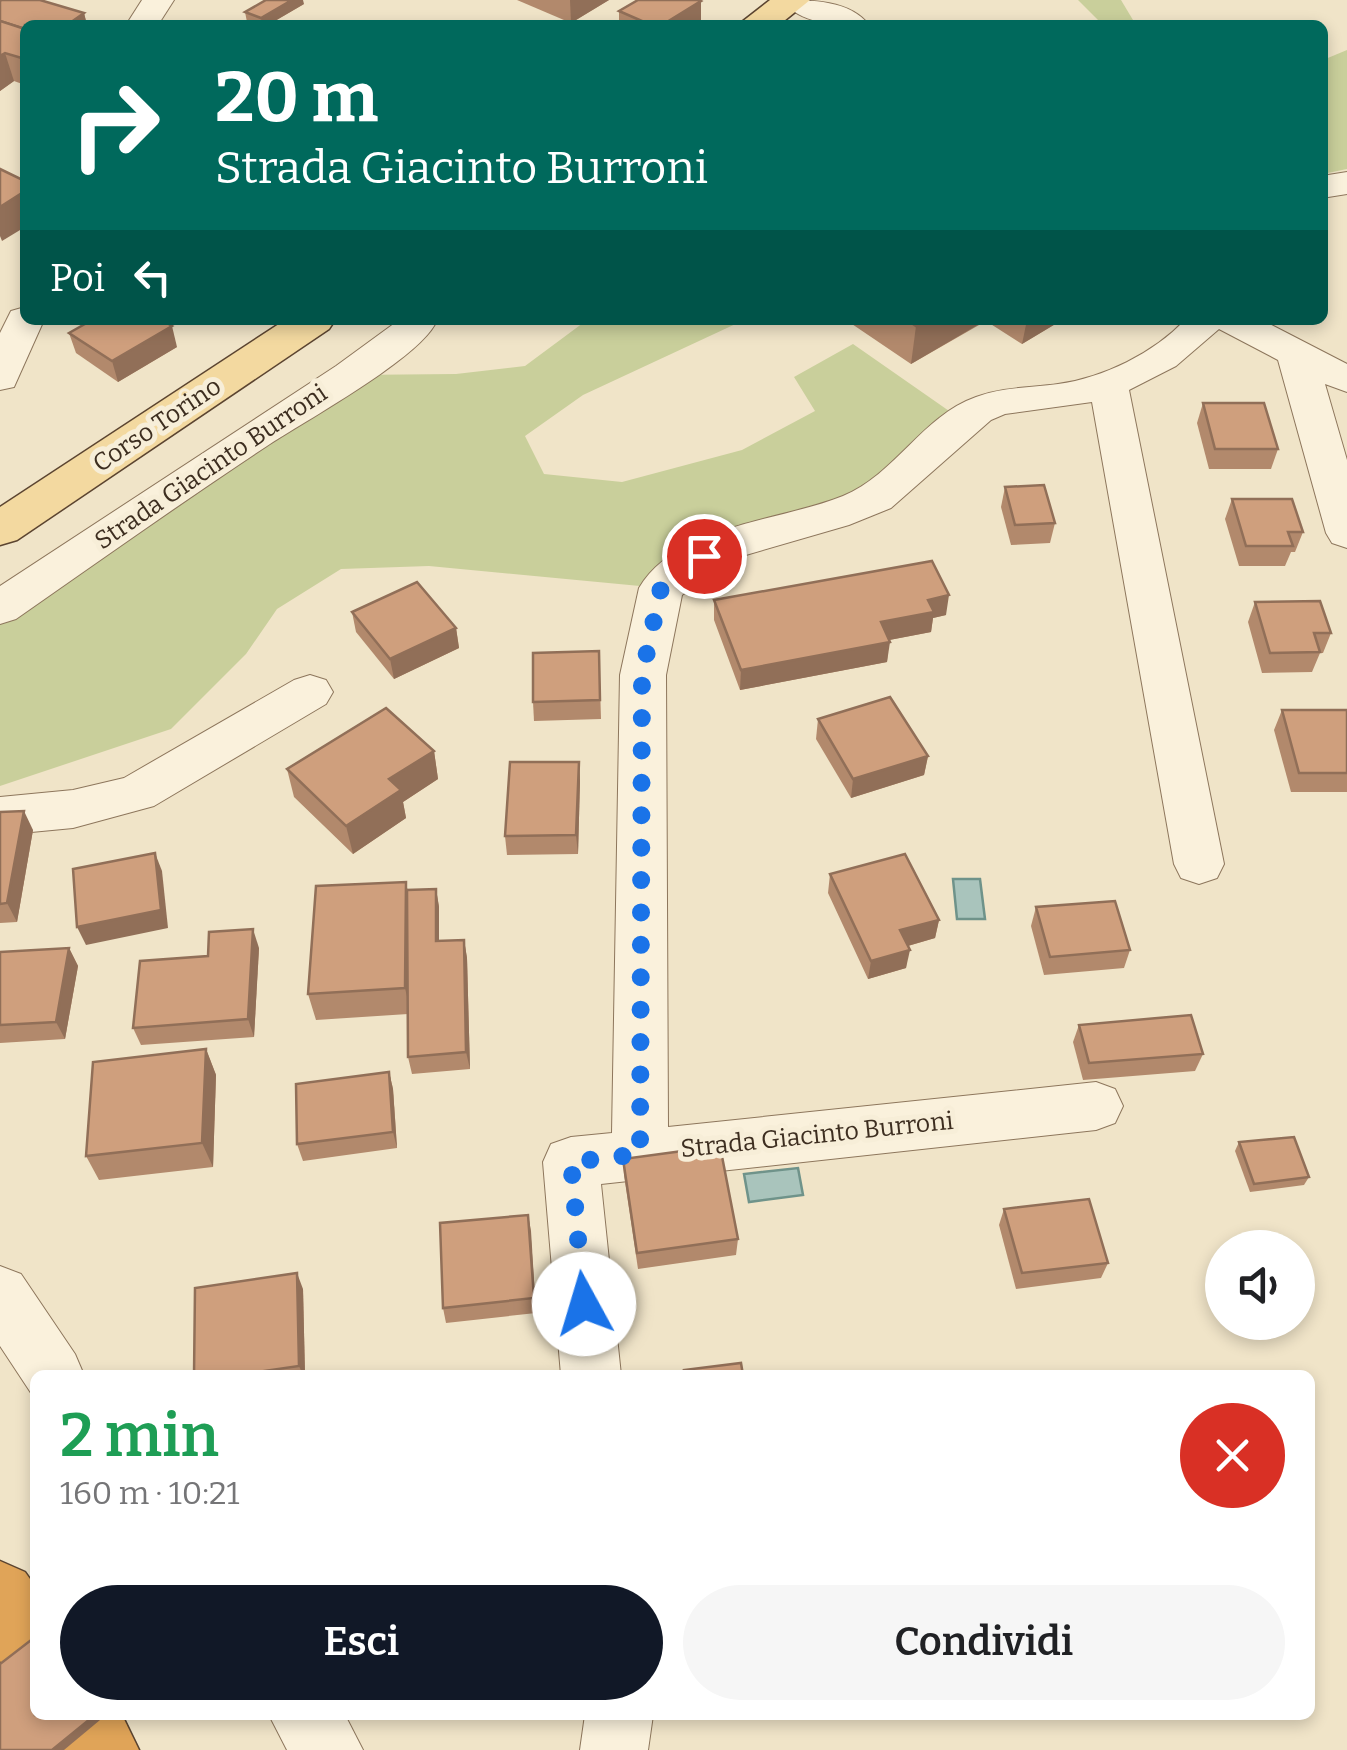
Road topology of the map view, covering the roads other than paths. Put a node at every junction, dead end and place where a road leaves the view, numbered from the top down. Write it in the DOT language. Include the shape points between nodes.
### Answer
graph roads {
  1 [pos="796,0"];
  2 [pos="764,20"];
  3 [pos="842,20"];
  4 [pos="22,325"];
  5 [pos="306,325"];
  6 [pos="416,325"];
  7 [pos="1202,325"];
  8 [pos="1242,325"];
  9 [pos="1296,353"];
  10 [pos="0,378"];
  11 [pos="1347,380"];
  12 [pos="1108,382"];
  13 [pos="0,529"];
  14 [pos="1347,533"];
  15 [pos="0,608"];
  16 [pos="310,692"];
  17 [pos="0,816"];
  18 [pos="1198,864"];
  19 [pos="1096,1106"];
  20 [pos="640,1154"];
  21 [pos="0,1294"];
  22 [pos="51,1370"];
  23 [pos="591,1370"];
  24 [pos="0,1597"];
  25 [pos="30,1642"];
  26 [pos="81,1720"];
  27 [pos="307,1720"];
  28 [pos="618,1720"];
  29 [pos="101,1750"];
  30 [pos="330,1750"];
  31 [pos="614,1750"];
  1 -- 2 [label="main road"];
  1 -- 3 [label="street"];
  4 -- 10 [label="street"];
  5 -- 13 [label="main road, Corso Torino"];
  6 -- 15 [label="street, Strada Giacinto Burroni"];
  7 -- 12 [label="street" via="1161,359"];
  8 -- 9 [label="street"];
  9 -- 11 [label="street"];
  9 -- 14 [label="street"];
  12 -- 18 [label="street"];
  12 -- 20 [label="street" via="1075,394 994,404 962,420 879,496 704,556 661,588 642,675"];
  16 -- 17 [label="street" via="136,793 73,809"];
  19 -- 20 [label="street, Strada Giacinto Burroni"];
  20 -- 23 [label="street, Strada Giacinto Burroni" via="571,1162"];
  21 -- 22 [label="street"];
  24 -- 25 [label="highway"];
  26 -- 29 [label="highway"];
  27 -- 30 [label="street"];
  28 -- 31 [label="street"];
}
